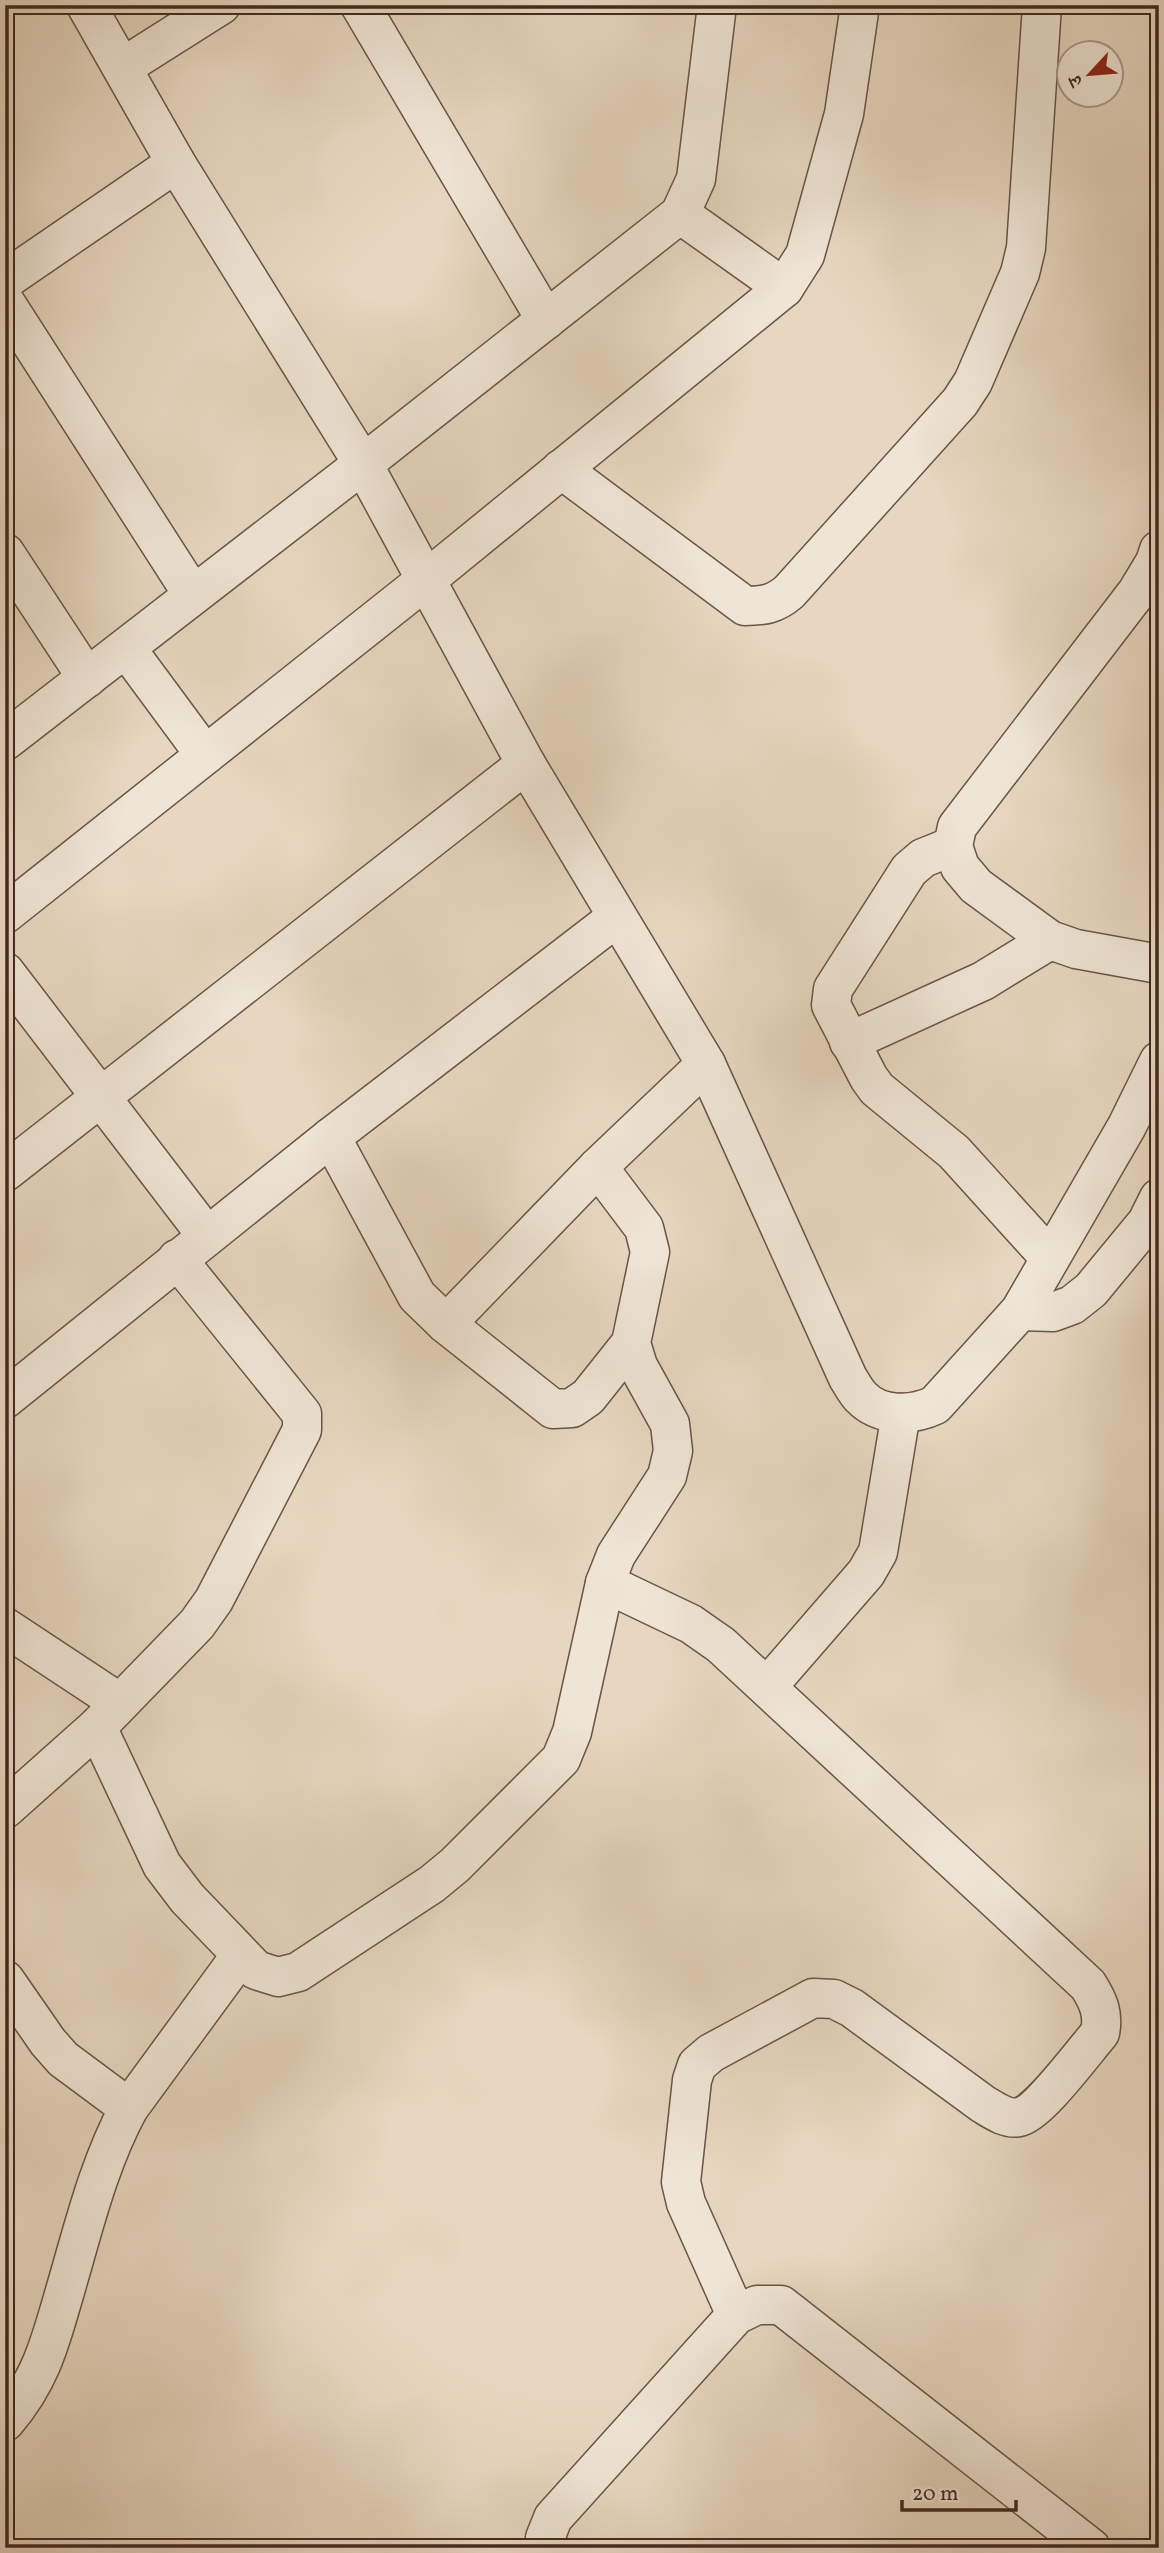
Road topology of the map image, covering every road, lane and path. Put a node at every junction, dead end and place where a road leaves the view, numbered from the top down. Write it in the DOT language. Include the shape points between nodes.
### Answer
graph roads {
  1 [pos="86,5"];
  2 [pos="221,5"];
  3 [pos="360,5"];
  4 [pos="717,5"];
  5 [pos="860,5"];
  6 [pos="1042,5"];
  7 [pos="123,67"];
  8 [pos="176,163"];
  9 [pos="680,214"];
  10 [pos="5,280"];
  11 [pos="784,288"];
  12 [pos="5,302"];
  13 [pos="546,320"];
  14 [pos="363,464"];
  15 [pos="561,469"];
  16 [pos="1159,550"];
  17 [pos="5,553"];
  18 [pos="426,579"];
  19 [pos="193,596"];
  20 [pos="126,648"];
  21 [pos="87,678"];
  22 [pos="5,741"];
  23 [pos="205,755"];
  24 [pos="526,764"];
  25 [pos="953,846"];
  26 [pos="5,914"];
  27 [pos="617,917"];
  28 [pos="1050,940"];
  29 [pos="1159,964"];
  30 [pos="5,972"];
  31 [pos="849,1042"];
  32 [pos="1159,1061"];
  33 [pos="706,1064"];
  34 [pos="102,1096"];
  35 [pos="331,1138"];
  36 [pos="598,1167"];
  37 [pos="5,1172"];
  38 [pos="1159,1198"];
  39 [pos="206,1236"];
  40 [pos="1050,1258"];
  41 [pos="177,1259"];
  42 [pos="1020,1311"];
  43 [pos="446,1324"];
  44 [pos="631,1343"];
  45 [pos="5,1399"];
  46 [pos="901,1413"];
  47 [pos="605,1583"];
  48 [pos="5,1627"];
  49 [pos="767,1687"];
  50 [pos="108,1715"];
  51 [pos="5,1809"];
  52 [pos="241,1955"];
  53 [pos="5,1980"];
  54 [pos="129,2109"];
  55 [pos="736,2315"];
  56 [pos="5,2422"];
  57 [pos="550,2548"];
  58 [pos="1091,2548"];
  1 -- 7 [label="street"];
  2 -- 7 [label="street"];
  3 -- 13 [label="street"];
  4 -- 9 [label="street" via="696,179"];
  5 -- 11 [label="street" via="844,114 805,255"];
  6 -- 15 [label="street" via="1026,248 1015,285 961,402 789,592 764,606 745,606"];
  7 -- 8 [label="street"];
  8 -- 10 [label="street"];
  8 -- 14 [label="street"];
  9 -- 11 [label="street"];
  9 -- 13 [label="street"];
  11 -- 15 [label="street"];
  12 -- 19 [label="street"];
  13 -- 14 [label="street"];
  14 -- 18 [label="street"];
  14 -- 19 [label="street"];
  15 -- 18 [label="street"];
  16 -- 25 [label="street" via="1137,592 957,827"];
  17 -- 21 [label="street"];
  18 -- 23 [label="street"];
  18 -- 24 [label="street"];
  19 -- 20 [label="street"];
  20 -- 21 [label="street"];
  20 -- 23 [label="street"];
  21 -- 22 [label="street"];
  23 -- 26 [label="street"];
  24 -- 27 [label="street"];
  24 -- 34 [label="street"];
  25 -- 28 [label="street" via="960,867 976,886"];
  25 -- 31 [label="street" via="923,858 909,870 833,989 831,1005"];
  27 -- 33 [label="street"];
  27 -- 35 [label="street"];
  28 -- 29 [label="street"];
  28 -- 31 [label="street" via="983,981"];
  30 -- 34 [label="street"];
  31 -- 40 [label="street" via="877,1089 954,1152"];
  32 -- 40 [label="street"];
  33 -- 36 [label="street"];
  33 -- 46 [label="street" via="848,1378 874,1407"];
  34 -- 37 [label="street"];
  34 -- 39 [label="street"];
  35 -- 39 [label="street"];
  35 -- 43 [label="street" via="417,1296"];
  36 -- 43 [label="street"];
  36 -- 44 [label="street" via="643,1228 650,1252"];
  38 -- 42 [label="street" via="1147,1222 1091,1290 1053,1312"];
  39 -- 41 [label="street"];
  40 -- 42 [label="street"];
  41 -- 45 [label="street"];
  41 -- 50 [label="street" via="302,1414 302,1430 215,1600"];
  42 -- 46 [label="street" via="935,1405"];
  43 -- 44 [label="street" via="553,1409 572,1408 588,1397"];
  44 -- 47 [label="street" via="638,1366 670,1424 673,1451 667,1476 616,1555"];
  46 -- 49 [label="street" via="878,1552 866,1573"];
  47 -- 49 [label="street" via="691,1624"];
  47 -- 52 [label="street" via="572,1731 561,1759 432,1884 298,1972 278,1977 256,1970"];
  48 -- 50 [label="street"];
  49 -- 55 [label="street" via="1088,1985 1102,2018 1100,2033 1036,2108 1019,2118 983,2104 834,1998 813,1998 711,2053 697,2065 692,2080 681,2182"];
  50 -- 51 [label="street"];
  50 -- 52 [label="street" via="162,1865"];
  52 -- 54 [label="street"];
  53 -- 54 [label="street" via="63,2059"];
  54 -- 56 [label="street" via="91,2201 44,2361 22,2402"];
  55 -- 57 [label="street" via="554,2518 545,2538"];
  55 -- 58 [label="street" via="757,2305 781,2305"];
}
